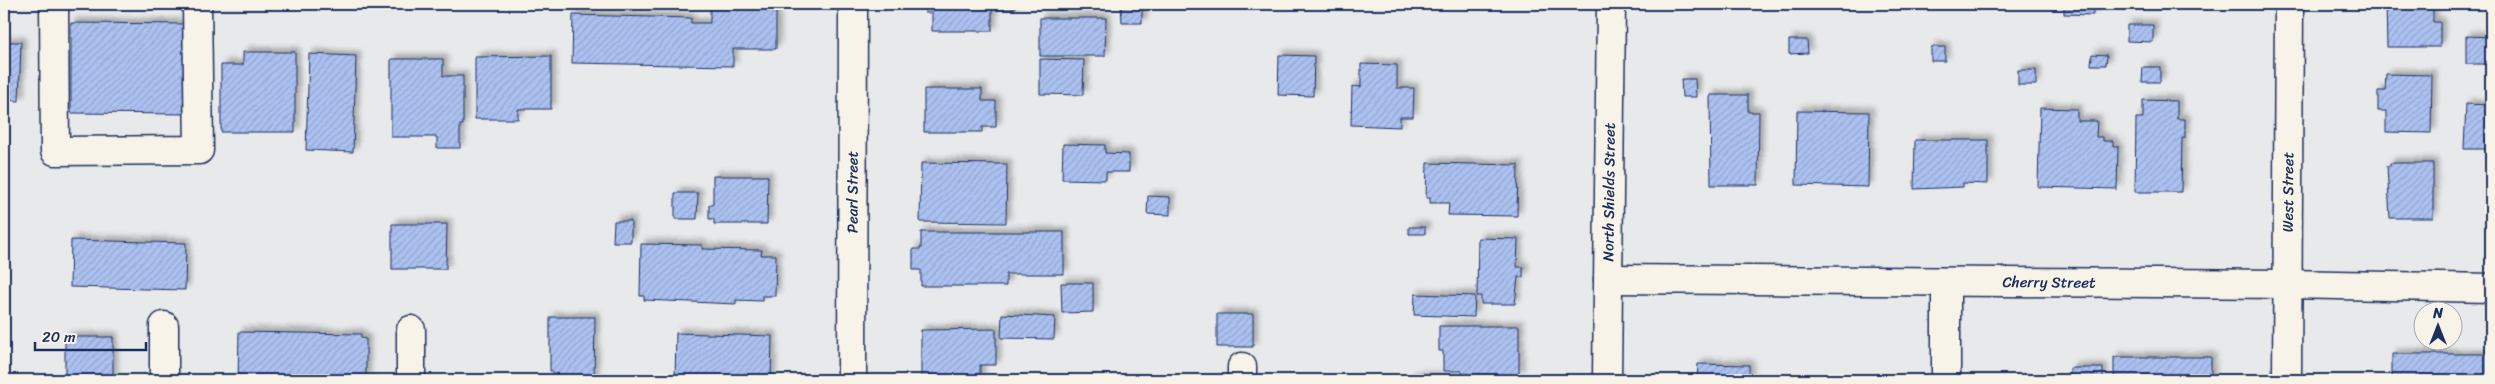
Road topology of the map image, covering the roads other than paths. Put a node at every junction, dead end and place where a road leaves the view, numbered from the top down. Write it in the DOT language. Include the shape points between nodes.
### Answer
graph roads {
  1 [pos="54,4"];
  2 [pos="196,4"];
  3 [pos="853,4"];
  4 [pos="1611,4"];
  5 [pos="2288,4"];
  6 [pos="1608,279"];
  7 [pos="1946,282"];
  8 [pos="2286,284"];
  9 [pos="2491,288"];
  10 [pos="164,326"];
  11 [pos="411,330"];
  12 [pos="164,380"];
  13 [pos="411,380"];
  14 [pos="852,380"];
  15 [pos="1607,380"];
  16 [pos="1946,380"];
  17 [pos="2287,380"];
  1 -- 2 [label="street" via="55,151 199,150"];
  3 -- 14 [label="street, Pearl Street"];
  4 -- 6 [label="street, North Shields Street"];
  5 -- 8 [label="street, West Street"];
  6 -- 7 [label="street, Cherry Street"];
  6 -- 15 [label="street, North Shields Street"];
  7 -- 8 [label="street, Cherry Street"];
  7 -- 16 [label="street"];
  8 -- 9 [label="street, Cherry Street"];
  8 -- 17 [label="street, West Street"];
  10 -- 12 [label="street"];
  11 -- 13 [label="street"];
}
